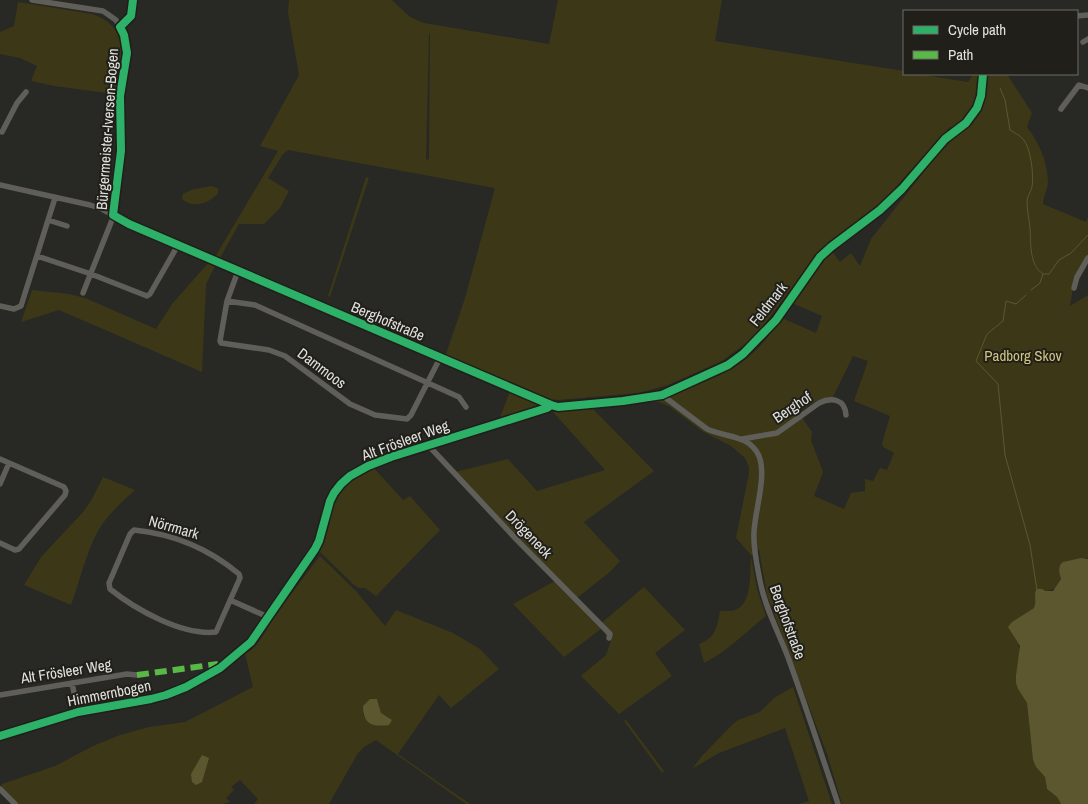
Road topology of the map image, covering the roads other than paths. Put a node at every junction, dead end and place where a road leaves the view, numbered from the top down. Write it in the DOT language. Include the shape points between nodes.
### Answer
graph roads {
  1 [pos="32,0"];
  2 [pos="133,0"];
  3 [pos="120,27"];
  4 [pos="1088,88"];
  5 [pos="26,92"];
  6 [pos="1062,109"];
  7 [pos="0,133"];
  8 [pos="0,184"];
  9 [pos="55,198"];
  10 [pos="880,210"];
  11 [pos="113,215"];
  12 [pos="48,220"];
  13 [pos="67,226"];
  14 [pos="178,245"];
  15 [pos="37,256"];
  16 [pos="1088,258"];
  17 [pos="238,271"];
  18 [pos="91,274"];
  19 [pos="1074,288"];
  20 [pos="83,293"];
  21 [pos="227,301"];
  22 [pos="0,306"];
  23 [pos="440,358"];
  24 [pos="428,384"];
  25 [pos="662,395"];
  26 [pos="551,405"];
  27 [pos="466,407"];
  28 [pos="846,415"];
  29 [pos="742,438"];
  30 [pos="428,445"];
  31 [pos="0,460"];
  32 [pos="9,463"];
  33 [pos="0,484"];
  34 [pos="0,543"];
  35 [pos="230,600"];
  36 [pos="268,617"];
  37 [pos="609,638"];
  38 [pos="220,668"];
  39 [pos="137,675"];
  40 [pos="72,683"];
  41 [pos="0,695"];
  42 [pos="78,712"];
  43 [pos="0,736"];
  44 [pos="0,789"];
  45 [pos="14,804"];
  46 [pos="838,804"];
  1 -- 3 [label="street, Bürgermeister-Iversen-Bogen" via="96,9 110,15"];
  2 -- 3 [label="street" via="131,16"];
  3 -- 11 [label="street, Bürgermeister-Iversen-Bogen" via="127,53 120,96 121,151"];
  4 -- 6 [label="street" via="1079,85"];
  5 -- 7 [label="street"];
  8 -- 9 [label="street, Berghofstraße"];
  9 -- 11 [label="street, Berghofstraße" via="90,205"];
  9 -- 12 [label="street"];
  10 -- 25 [label="street, Feldmark" via="820,257 776,320 743,354 728,365"];
  11 -- 14 [label="street, Berghofstraße"];
  11 -- 18 [label="street, Bürgermeister-Iversen-Bogen"];
  12 -- 13 [label="street"];
  12 -- 15 [label="street"];
  14 -- 17 [label="street, Berghofstraße"];
  14 -- 18 [label="street" via="147,296"];
  15 -- 18 [label="street"];
  15 -- 22 [label="street" via="20,306 14,309"];
  16 -- 19 [label="street"];
  17 -- 21 [label="street, Dammoos"];
  17 -- 23 [label="street, Berghofstraße"];
  18 -- 20 [label="street, Bürgermeister-Iversen-Bogen"];
  21 -- 24 [label="street, Dammoos" via="255,305"];
  21 -- 24 [label="street, Dammoos" via="221,343 269,350 285,356 350,404 375,415 407,419"];
  23 -- 24 [label="street, Dammoos"];
  23 -- 26 [label="street, Berghofstraße"];
  24 -- 27 [label="street, Dammoos" via="459,397"];
  25 -- 26 [label="street, Berghofstraße" via="583,405"];
  25 -- 29 [label="street" via="707,429"];
  26 -- 30 [label="street, Alt Frösleer Weg"];
  28 -- 29 [label="street, Berghof" via="842,404 826,399 777,433"];
  29 -- 46 [label="street, Berghofstraße" via="750,444 761,464 754,540 766,604 804,702"];
  30 -- 36 [label="street, Alt Frösleer Weg" via="368,466 341,484 330,501 319,541"];
  30 -- 37 [label="street, Drögeneck" via="610,634"];
  31 -- 32 [label="street"];
  32 -- 33 [label="street"];
  32 -- 34 [label="street" via="64,487 66,491 20,549"];
  35 -- 35 [label="street, Nörrmark" via="218,630 208,632 158,619 130,604 108,586 132,531 148,531 198,546 239,574"];
  35 -- 36 [label="street"];
  36 -- 38 [label="street, Alt Frösleer Weg" via="251,642"];
  38 -- 42 [label="street, Himmernbogen" via="186,688 166,695"];
  39 -- 40 [label="street, Alt Frösleer Weg"];
  40 -- 41 [label="street, Alt Frösleer Weg"];
  40 -- 42 [label="street"];
  42 -- 43 [label="street, Himmernbogen"];
  44 -- 45 [label="street"];
}
